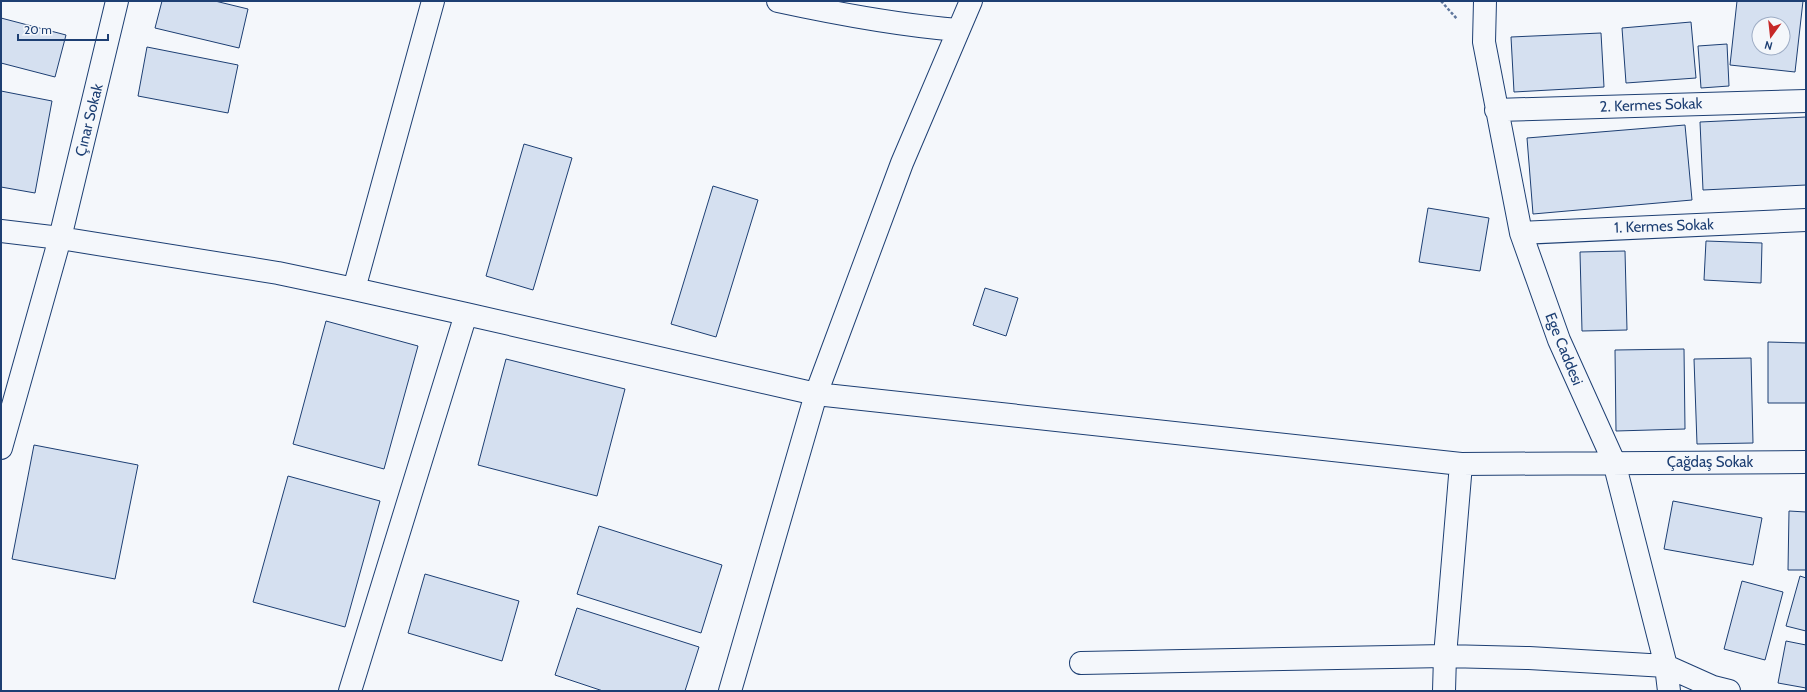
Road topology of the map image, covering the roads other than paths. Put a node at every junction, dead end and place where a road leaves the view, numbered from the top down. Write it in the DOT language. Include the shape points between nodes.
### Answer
graph roads {
  1 [pos="117,1"];
  2 [pos="433,1"];
  3 [pos="778,1"];
  4 [pos="971,1"];
  5 [pos="1485,1"];
  6 [pos="958,30"];
  7 [pos="1806,101"];
  8 [pos="1496,110"];
  9 [pos="1806,220"];
  10 [pos="1,231"];
  11 [pos="1521,232"];
  12 [pos="60,238"];
  13 [pos="354,289"];
  14 [pos="466,314"];
  15 [pos="816,394"];
  16 [pos="1,448"];
  17 [pos="1614,462"];
  18 [pos="1806,462"];
  19 [pos="1461,464"];
  20 [pos="1445,656"];
  21 [pos="1081,663"];
  22 [pos="1666,666"];
  23 [pos="350,691"];
  24 [pos="730,691"];
  25 [pos="1444,691"];
  26 [pos="1669,691"];
  27 [pos="1730,691"];
  1 -- 12 [label="street, Çınar Sokak"];
  2 -- 13 [label="street"];
  3 -- 6 [label="street" via="832,13"];
  4 -- 6 [label="street"];
  5 -- 8 [label="street, Ege Caddesi" via="1484,42"];
  6 -- 15 [label="street" via="902,163"];
  7 -- 8 [label="street, 2. Kermes Sokak"];
  8 -- 11 [label="street, Ege Caddesi"];
  9 -- 11 [label="street, 1. Kermes Sokak"];
  10 -- 12 [label="street, Çağdaş Sokak"];
  11 -- 17 [label="street, Ege Caddesi" via="1559,340"];
  12 -- 13 [label="street, Çağdaş Sokak"];
  12 -- 16 [label="street, Çınar Sokak"];
  13 -- 14 [label="street, Çağdaş Sokak"];
  14 -- 15 [label="street, Çağdaş Sokak"];
  14 -- 23 [label="street"];
  15 -- 19 [label="street, Çağdaş Sokak"];
  15 -- 24 [label="street"];
  17 -- 18 [label="street, Çağdaş Sokak"];
  17 -- 19 [label="street, Çağdaş Sokak"];
  17 -- 22 [label="street, Ege Caddesi"];
  19 -- 20 [label="street"];
  20 -- 21 [label="street"];
  20 -- 22 [label="street"];
  20 -- 25 [label="street"];
  22 -- 26 [label="street, Ege Caddesi"];
  22 -- 27 [label="street" via="1714,687"];
}
